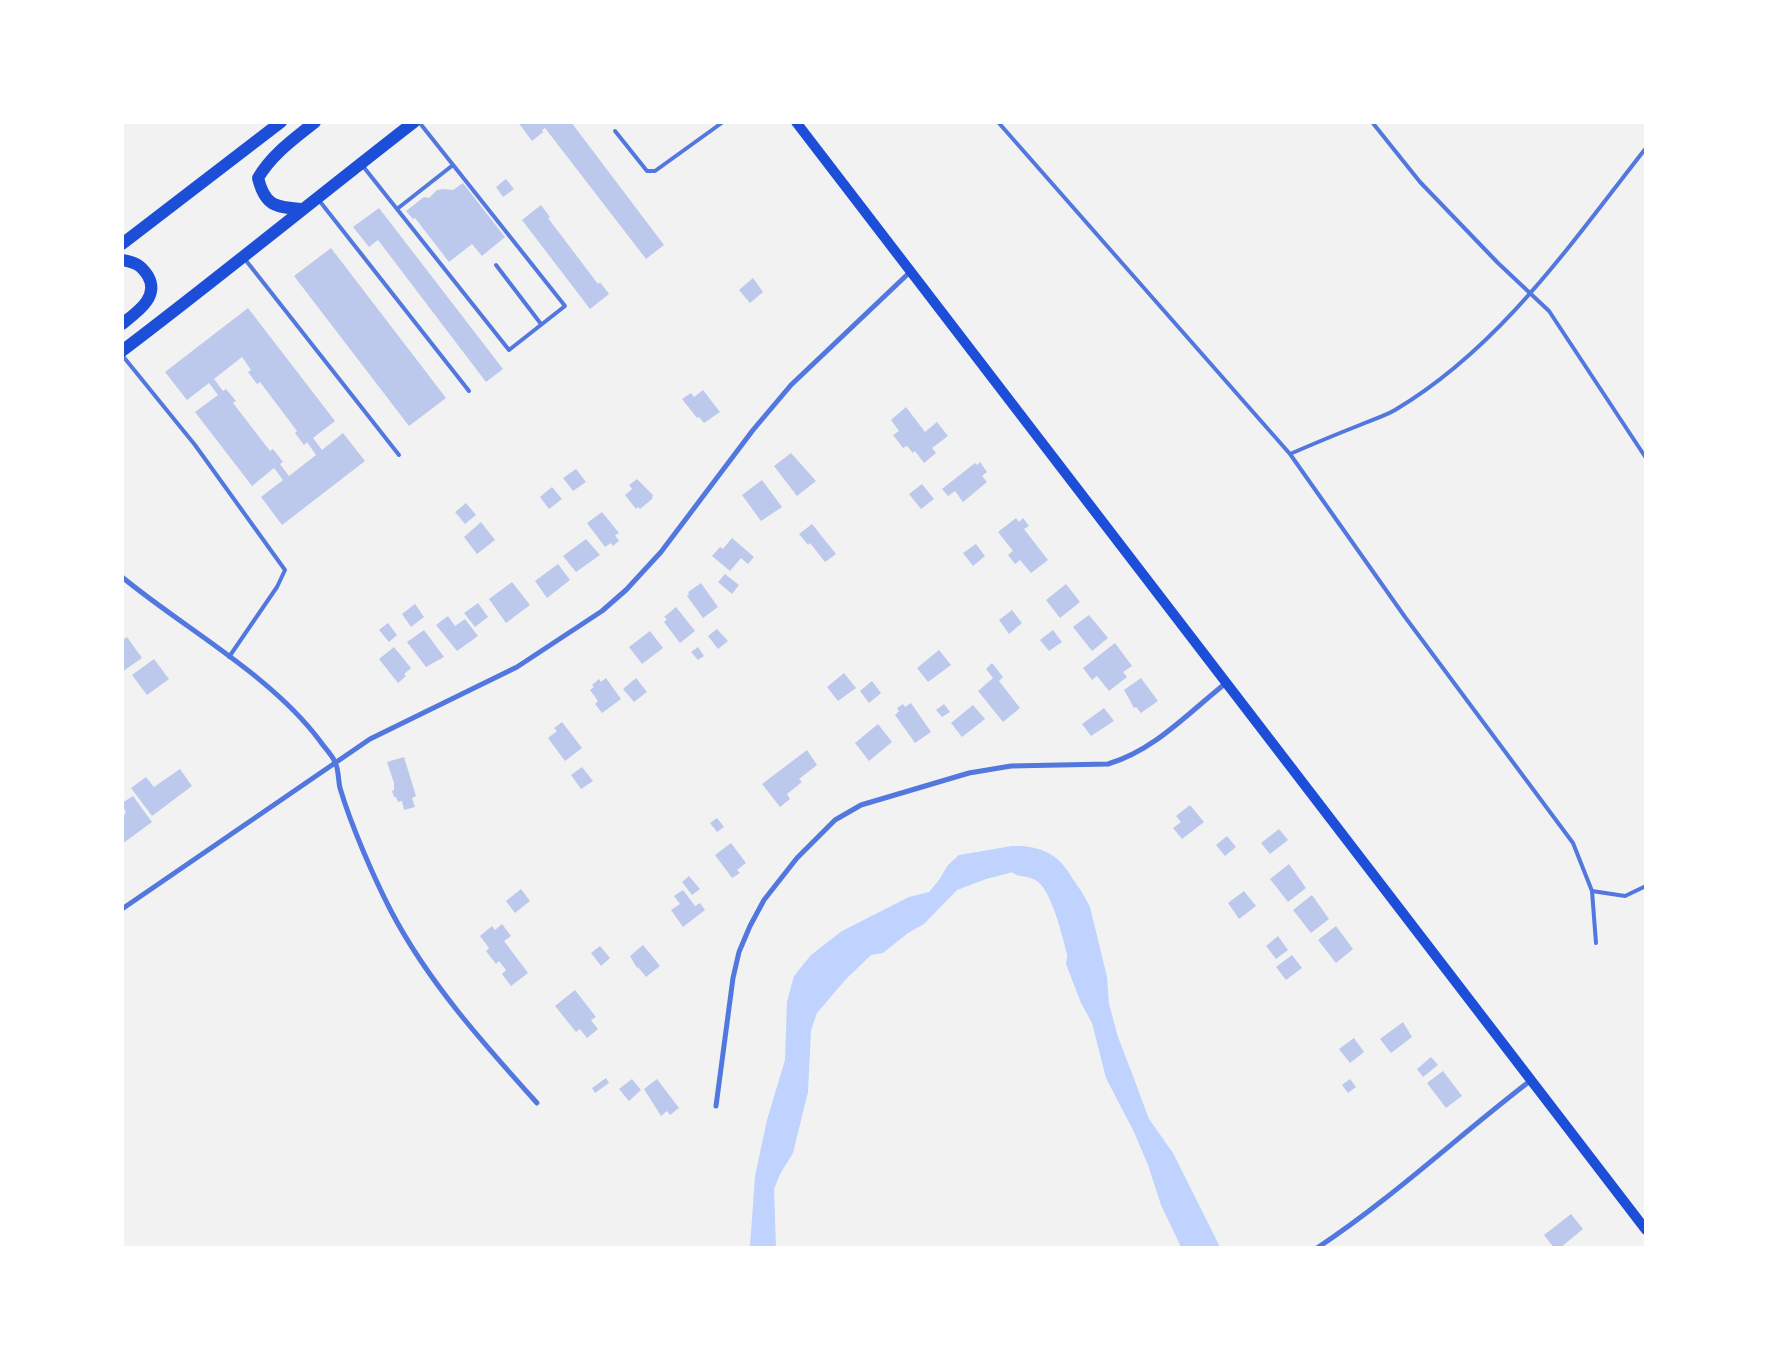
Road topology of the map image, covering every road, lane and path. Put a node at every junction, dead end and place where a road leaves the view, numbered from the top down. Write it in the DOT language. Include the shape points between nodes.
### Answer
graph roads {
  1 [pos="280,122"];
  2 [pos="315,122"];
  3 [pos="414,122"];
  4 [pos="419,122"];
  5 [pos="723,122"];
  6 [pos="796,122"];
  7 [pos="998,122"];
  8 [pos="1372,122"];
  9 [pos="615,131"];
  10 [pos="1646,148"];
  11 [pos="361,163"];
  12 [pos="453,165"];
  13 [pos="317,197"];
  14 [pos="301,209"];
  15 [pos="397,209"];
  16 [pos="122,244"];
  17 [pos="244,258"];
  18 [pos="122,260"];
  19 [pos="496,265"];
  20 [pos="910,272"];
  21 [pos="1530,294"];
  22 [pos="122,324"];
  23 [pos="541,324"];
  24 [pos="122,353"];
  25 [pos="469,391"];
  26 [pos="1290,454"];
  27 [pos="399,456"];
  28 [pos="1646,458"];
  29 [pos="122,577"];
  30 [pos="229,657"];
  31 [pos="1226,683"];
  32 [pos="335,762"];
  33 [pos="1646,886"];
  34 [pos="1592,891"];
  35 [pos="122,909"];
  36 [pos="1596,943"];
  37 [pos="1530,1081"];
  38 [pos="537,1103"];
  39 [pos="716,1106"];
  40 [pos="1646,1230"];
  41 [pos="1317,1248"];
  1 -- 16 [label="main road"];
  2 -- 14 [label="main road" via="266,164 258,178 267,200 277,207"];
  3 -- 11 [label="main road"];
  4 -- 12 [label="lane"];
  5 -- 9 [label="lane" via="655,171 648,171"];
  6 -- 20 [label="main road"];
  7 -- 26 [label="lane"];
  8 -- 21 [label="lane" via="1420,182"];
  10 -- 21 [label="lane"];
  11 -- 13 [label="main road"];
  11 -- 15 [label="lane"];
  12 -- 15 [label="lane"];
  12 -- 23 [label="lane" via="565,306"];
  13 -- 14 [label="main road"];
  13 -- 25 [label="lane"];
  14 -- 17 [label="main road"];
  15 -- 23 [label="lane" via="509,350"];
  17 -- 24 [label="main road"];
  17 -- 27 [label="lane"];
  18 -- 22 [label="main road" via="142,267 152,283 146,303"];
  19 -- 23 [label="lane"];
  20 -- 31 [label="main road"];
  20 -- 32 [label="street" via="791,385 753,430 662,552 602,611 517,667 370,739"];
  21 -- 26 [label="lane" via="1499,327 1442,377 1394,411"];
  21 -- 28 [label="lane" via="1550,311"];
  24 -- 30 [label="lane" via="195,445 284,570 277,588"];
  26 -- 34 [label="lane" via="1405,618 1573,843"];
  29 -- 30 [label="street"];
  30 -- 32 [label="street" via="310,728"];
  31 -- 37 [label="main road"];
  31 -- 39 [label="street" via="1161,738 1123,759 1108,764 1011,766 969,773 861,805 835,820 797,858 764,900 739,952"];
  32 -- 35 [label="street"];
  32 -- 38 [label="street" via="340,788 391,911 463,1018"];
  33 -- 34 [label="lane" via="1625,896"];
  34 -- 36 [label="lane"];
  37 -- 40 [label="main road"];
  37 -- 41 [label="street" via="1426,1167"];
}
